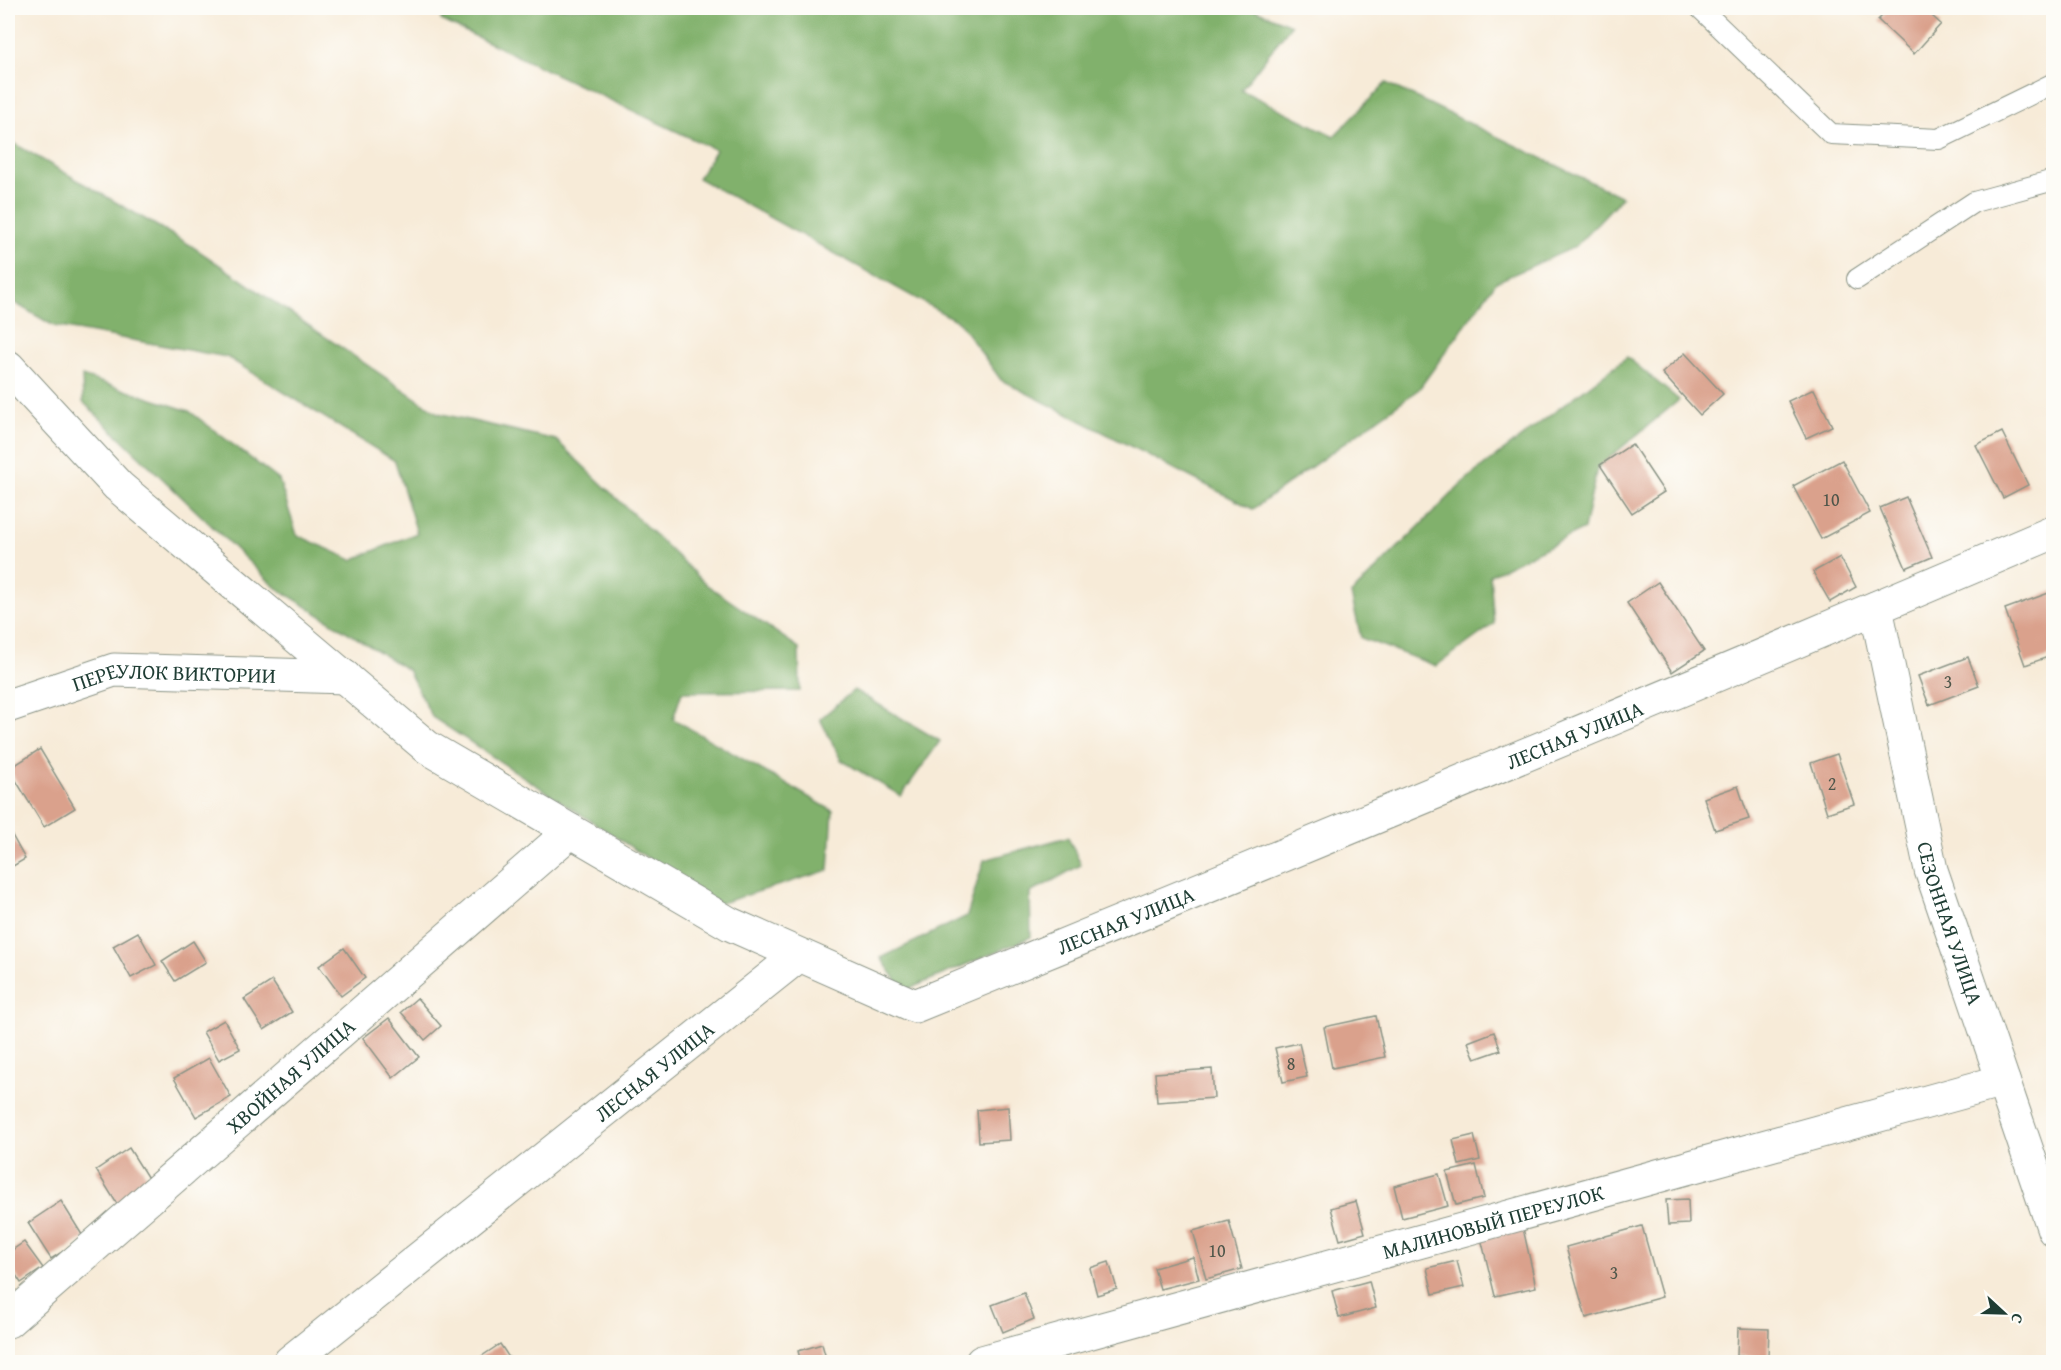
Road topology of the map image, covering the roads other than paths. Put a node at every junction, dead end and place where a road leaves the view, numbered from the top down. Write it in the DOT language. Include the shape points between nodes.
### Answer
graph roads {
  1 [pos="1700,8"];
  2 [pos="2054,83"];
  3 [pos="2054,180"];
  4 [pos="1857,279"];
  5 [pos="8,367"];
  6 [pos="2054,532"];
  7 [pos="1876,608"];
  8 [pos="345,677"];
  9 [pos="8,706"];
  10 [pos="572,831"];
  11 [pos="799,955"];
  12 [pos="2003,1081"];
  13 [pos="2054,1230"];
  14 [pos="8,1321"];
  15 [pos="290,1362"];
  16 [pos="982,1362"];
  1 -- 2 [label="lane" via="1831,134 1939,138"];
  3 -- 4 [label="lane" via="1974,202"];
  5 -- 8 [label="street" via="118,486"];
  6 -- 7 [label="street, ЛЕСНАЯ УЛИЦА"];
  7 -- 11 [label="street, ЛЕСНАЯ УЛИЦА" via="915,1006"];
  7 -- 12 [label="street, СЕЗОННАЯ УЛИЦА" via="1931,870"];
  8 -- 9 [label="street, ПЕРЕУЛОК ВИКТОРИИ" via="114,670"];
  8 -- 10 [label="street" via="427,747"];
  10 -- 11 [label="street" via="730,924"];
  10 -- 14 [label="street, ХВОЙНАЯ УЛИЦА"];
  11 -- 15 [label="street, ЛЕСНАЯ УЛИЦА"];
  12 -- 13 [label="street, СЕЗОННАЯ УЛИЦА"];
  12 -- 16 [label="street, МАЛИНОВЫЙ ПЕРЕУЛОК"];
}
